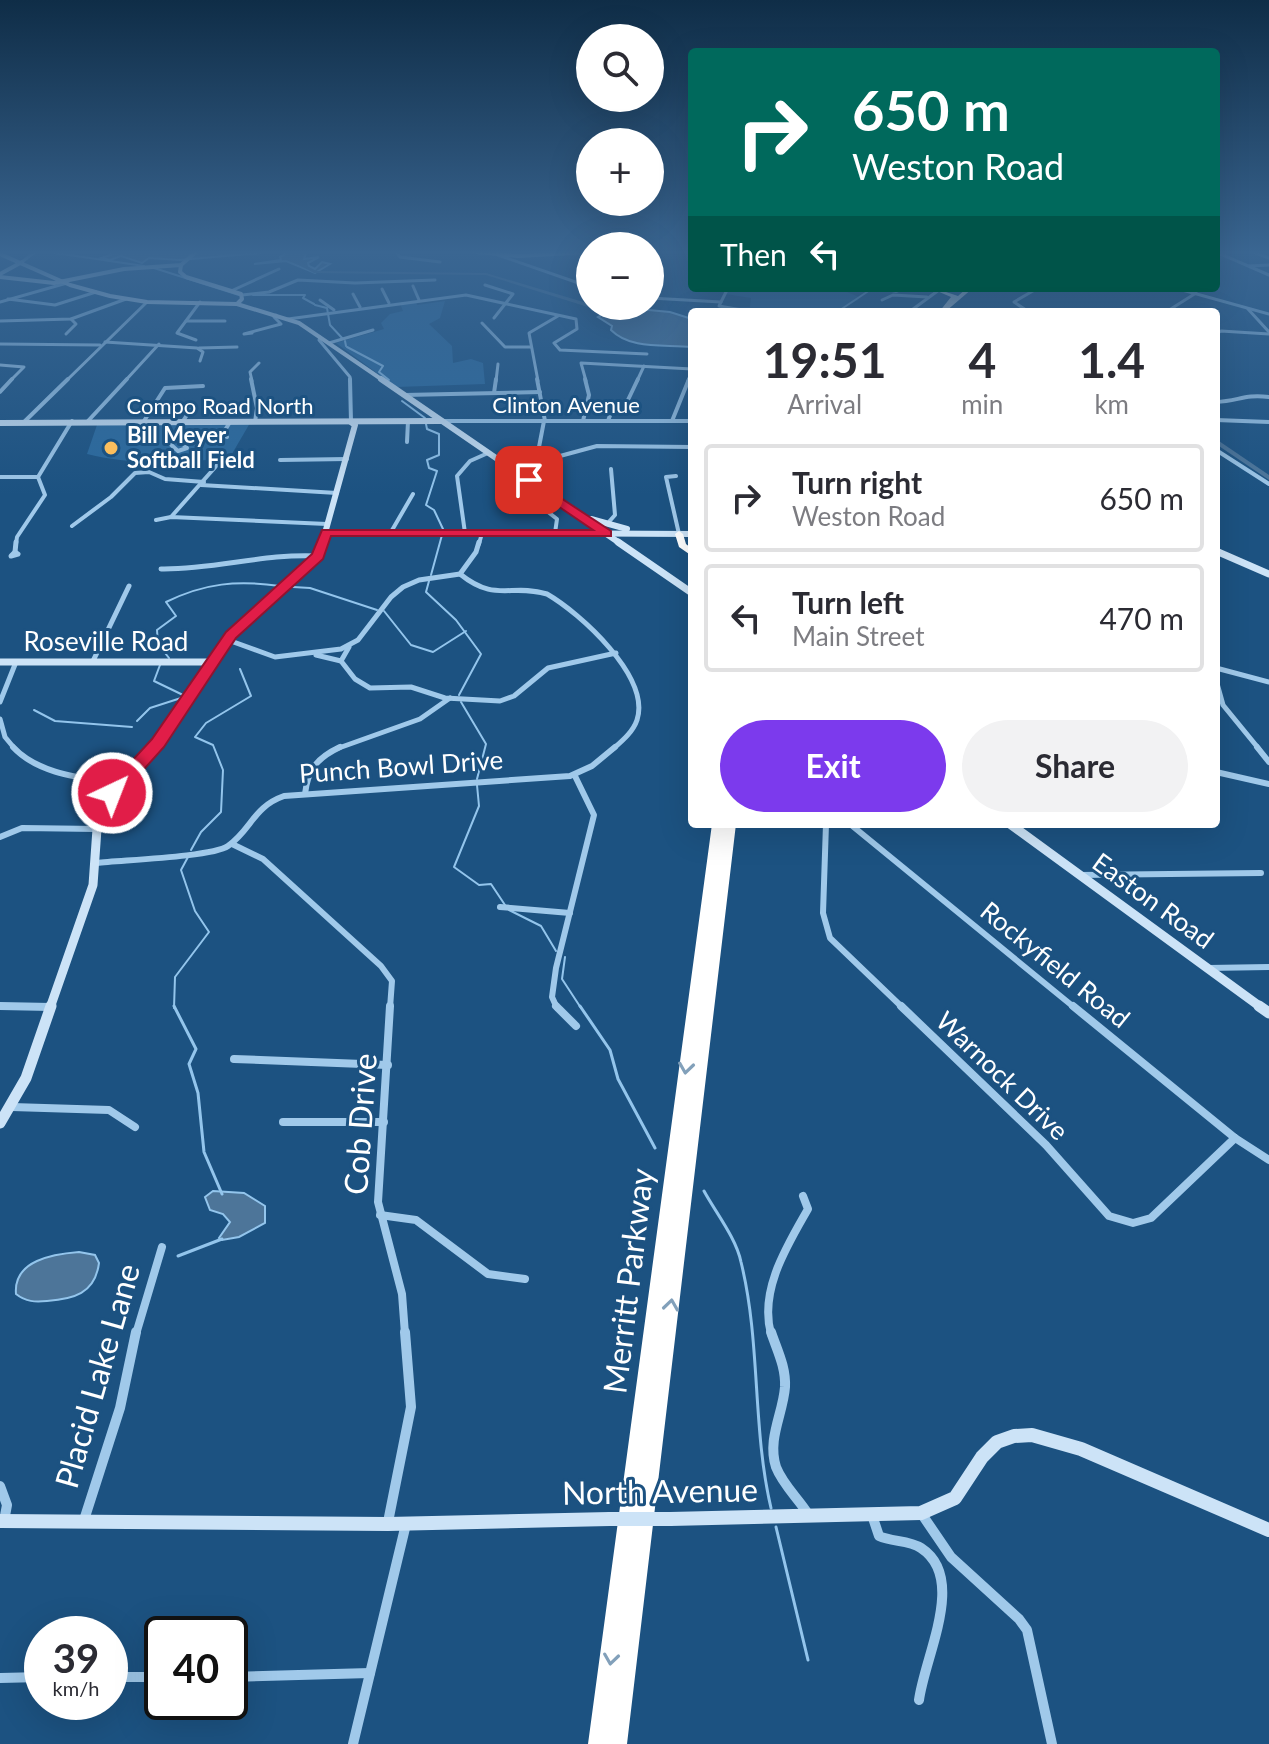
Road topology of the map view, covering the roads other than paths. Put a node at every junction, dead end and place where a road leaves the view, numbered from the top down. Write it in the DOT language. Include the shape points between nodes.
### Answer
graph roads {
  1 [pos="115,332"];
  2 [pos="177,332"];
  3 [pos="309,332"];
  4 [pos="365,332"];
  5 [pos="491,332"];
  6 [pos="529,332"];
  7 [pos="571,332"];
  8 [pos="196,340"];
  9 [pos="321,340"];
  10 [pos="329,343"];
  11 [pos="0,344"];
  12 [pos="103,344"];
  13 [pos="159,344"];
  14 [pos="237,347"];
  15 [pos="531,347"];
  16 [pos="199,348"];
  17 [pos="647,354"];
  18 [pos="200,361"];
  19 [pos="259,363"];
  20 [pos="498,364"];
  21 [pos="0,365"];
  22 [pos="644,366"];
  23 [pos="688,372"];
  24 [pos="688,383"];
  25 [pos="203,386"];
  26 [pos="0,392"];
  27 [pos="540,392"];
  28 [pos="494,393"];
  29 [pos="401,395"];
  30 [pos="1269,397"];
  31 [pos="1220,402"];
  32 [pos="298,403"];
  33 [pos="257,408"];
  34 [pos="191,409"];
  35 [pos="1220,420"];
  36 [pos="72,421"];
  37 [pos="88,421"];
  38 [pos="144,421"];
  39 [pos="182,421"];
  40 [pos="408,421"];
  41 [pos="441,421"];
  42 [pos="544,421"];
  43 [pos="583,421"];
  44 [pos="608,421"];
  45 [pos="672,421"];
  46 [pos="688,421"];
  47 [pos="24,422"];
  48 [pos="230,422"];
  49 [pos="255,422"];
  50 [pos="351,422"];
  51 [pos="1269,422"];
  52 [pos="0,423"];
  53 [pos="227,437"];
  54 [pos="177,438"];
  55 [pos="407,442"];
  56 [pos="688,447"];
  57 [pos="488,453"];
  58 [pos="1220,453"];
  59 [pos="347,459"];
  60 [pos="280,460"];
  61 [pos="218,464"];
  62 [pos="611,469"];
  63 [pos="0,477"];
  64 [pos="38,477"];
  65 [pos="668,483"];
  66 [pos="203,484"];
  67 [pos="1269,484"];
  68 [pos="337,493"];
  69 [pos="413,494"];
  70 [pos="549,508"];
  71 [pos="171,517"];
  72 [pos="584,517"];
  73 [pos="156,520"];
  74 [pos="607,524"];
  75 [pos="72,526"];
  76 [pos="326,528"];
  77 [pos="391,532"];
  78 [pos="465,533"];
  79 [pos="482,533"];
  80 [pos="555,533"];
  81 [pos="607,533"];
  82 [pos="646,533"];
  83 [pos="679,534"];
  84 [pos="688,534"];
  85 [pos="688,548"];
  86 [pos="15,552"];
  87 [pos="1220,553"];
  88 [pos="318,556"];
  89 [pos="161,569"];
  90 [pos="1267,572"];
  91 [pos="460,574"];
  92 [pos="129,586"];
  93 [pos="688,590"];
  94 [pos="228,640"];
  95 [pos="349,647"];
  96 [pos="616,653"];
  97 [pos="312,654"];
  98 [pos="93,661"];
  99 [pos="341,661"];
  100 [pos="0,662"];
  101 [pos="16,662"];
  102 [pos="212,662"];
  103 [pos="1220,669"];
  104 [pos="1269,682"];
  105 [pos="1220,694"];
  106 [pos="451,698"];
  107 [pos="0,699"];
  108 [pos="0,719"];
  109 [pos="1269,762"];
  110 [pos="1220,773"];
  111 [pos="575,776"];
  112 [pos="120,784"];
  113 [pos="1269,784"];
  114 [pos="305,794"];
  115 [pos="717,828"];
  116 [pos="730,828"];
  117 [pos="826,828"];
  118 [pos="855,828"];
  119 [pos="1015,828"];
  120 [pos="97,829"];
  121 [pos="0,837"];
  122 [pos="232,844"];
  123 [pos="97,863"];
  124 [pos="1258,873"];
  125 [pos="1079,875"];
  126 [pos="501,907"];
  127 [pos="570,913"];
  128 [pos="1269,967"];
  129 [pos="1208,968"];
  130 [pos="0,1006"];
  131 [pos="51,1007"];
  132 [pos="1269,1013"];
  133 [pos="576,1026"];
  134 [pos="234,1059"];
  135 [pos="388,1065"];
  136 [pos="12,1107"];
  137 [pos="283,1122"];
  138 [pos="384,1122"];
  139 [pos="0,1123"];
  140 [pos="135,1127"];
  141 [pos="1235,1138"];
  142 [pos="1269,1160"];
  143 [pos="803,1196"];
  144 [pos="380,1215"];
  145 [pos="162,1247"];
  146 [pos="525,1279"];
  147 [pos="0,1486"];
  148 [pos="921,1513"];
  149 [pos="872,1515"];
  150 [pos="810,1517"];
  151 [pos="84,1520"];
  152 [pos="2,1521"];
  153 [pos="388,1524"];
  154 [pos="406,1524"];
  155 [pos="1269,1530"];
  156 [pos="370,1673"];
  157 [pos="248,1676"];
  158 [pos="24,1677"];
  159 [pos="0,1678"];
  160 [pos="919,1700"];
  161 [pos="353,1744"];
  162 [pos="599,1744"];
  163 [pos="616,1744"];
  164 [pos="1052,1744"];
  1 -- 12 [label="street"];
  2 -- 8 [label="street"];
  3 -- 9 [label="main road"];
  4 -- 10 [label="street"];
  5 -- 15 [label="street" via="505,347"];
  6 -- 15 [label="street"];
  7 -- 17 [label="street" via="554,343 560,350"];
  9 -- 10 [label="main road"];
  9 -- 50 [label="street" via="350,377"];
  10 -- 29 [label="main road"];
  11 -- 12 [label="street"];
  12 -- 13 [label="street"];
  12 -- 47 [label="street"];
  13 -- 16 [label="street"];
  13 -- 37 [label="street"];
  14 -- 16 [label="street"];
  15 -- 27 [label="street"];
  16 -- 18 [label="street"];
  19 -- 33 [label="street" via="250,372"];
  20 -- 28 [label="street"];
  21 -- 26 [label="street" via="24,367"];
  22 -- 23 [label="street"];
  22 -- 43 [label="street" via="581,363 589,395"];
  22 -- 44 [label="street" via="627,402 612,410"];
  24 -- 45 [label="street"];
  25 -- 38 [label="street" via="165,388"];
  27 -- 28 [label="street"];
  27 -- 42 [label="street"];
  28 -- 29 [label="street"];
  29 -- 41 [label="main road"];
  30 -- 31 [label="street" via="1246,394"];
  32 -- 33 [label="street"];
  33 -- 49 [label="street"];
  34 -- 39 [label="street"];
  35 -- 51 [label="street"];
  36 -- 37 [label="main road, Compo Road North"];
  36 -- 47 [label="main road, Compo Road North"];
  36 -- 64 [label="street"];
  37 -- 38 [label="main road, Compo Road North"];
  38 -- 39 [label="main road, Compo Road North"];
  39 -- 48 [label="main road, Compo Road North"];
  39 -- 54 [label="street" via="174,431"];
  40 -- 41 [label="main road, Compo Road North"];
  40 -- 50 [label="main road, Compo Road North"];
  40 -- 55 [label="street"];
  41 -- 42 [label="street, Clinton Avenue"];
  41 -- 57 [label="main road"];
  42 -- 43 [label="street, Clinton Avenue"];
  42 -- 56 [label="street" via="539,447 557,455 597,446"];
  43 -- 44 [label="street, Clinton Avenue"];
  44 -- 45 [label="street, Clinton Avenue"];
  45 -- 46 [label="street, Clinton Avenue"];
  47 -- 52 [label="main road, Compo Road North"];
  48 -- 49 [label="main road, Compo Road North"];
  48 -- 53 [label="street" via="222,435"];
  49 -- 50 [label="main road, Compo Road North"];
  50 -- 59 [label="main road" via="355,425"];
  57 -- 72 [label="main road"];
  57 -- 78 [label="street" via="470,461 457,476"];
  58 -- 67 [label="street"];
  59 -- 60 [label="street"];
  59 -- 68 [label="main road"];
  61 -- 66 [label="street"];
  62 -- 74 [label="street" via="615,515"];
  63 -- 64 [label="street"];
  64 -- 86 [label="street" via="45,495 17,537"];
  65 -- 83 [label="street"];
  66 -- 68 [label="street"];
  66 -- 71 [label="street"];
  66 -- 75 [label="street" via="135,473"];
  68 -- 76 [label="main road"];
  69 -- 77 [label="street"];
  70 -- 80 [label="street" via="557,519"];
  71 -- 73 [label="street"];
  71 -- 76 [label="street"];
  72 -- 74 [label="main road"];
  72 -- 81 [label="main road"];
  74 -- 82 [label="main road"];
  76 -- 77 [label="main road"];
  76 -- 88 [label="main road"];
  77 -- 78 [label="main road"];
  78 -- 79 [label="main road"];
  79 -- 80 [label="main road"];
  79 -- 91 [label="street" via="477,551"];
  80 -- 81 [label="main road"];
  81 -- 82 [label="main road"];
  81 -- 93 [label="main road"];
  82 -- 83 [label="main road"];
  83 -- 84 [label="main road"];
  83 -- 85 [label="highway"];
  87 -- 90 [label="main road"];
  88 -- 89 [label="street" via="282,554 204,570"];
  88 -- 94 [label="main road"];
  91 -- 95 [label="street" via="401,588"];
  91 -- 96 [label="street" via="487,592 548,595"];
  92 -- 98 [label="street"];
  94 -- 97 [label="street" via="272,657"];
  94 -- 102 [label="main road"];
  95 -- 97 [label="street"];
  95 -- 99 [label="street"];
  96 -- 106 [label="street" via="548,668 507,700"];
  96 -- 111 [label="street" via="639,700 637,723 599,761"];
  97 -- 99 [label="street"];
  98 -- 101 [label="main road, Roseville Road"];
  98 -- 102 [label="main road, Roseville Road"];
  99 -- 106 [label="street" via="367,687 413,687"];
  100 -- 101 [label="main road, Roseville Road"];
  101 -- 107 [label="street"];
  102 -- 112 [label="main road" via="158,743"];
  103 -- 104 [label="street"];
  105 -- 109 [label="street"];
  106 -- 114 [label="street" via="427,716 322,756 308,772"];
  108 -- 112 [label="street" via="7,740 35,762 58,773"];
  110 -- 113 [label="street"];
  111 -- 114 [label="street, Punch Bowl Drive"];
  111 -- 127 [label="street" via="594,815"];
  112 -- 120 [label="main road"];
  114 -- 122 [label="street, Punch Bowl Drive" via="263,804"];
  115 -- 162 [label="highway, Merritt Parkway, one-way"];
  163 -- 116 [label="highway, Merritt Parkway, one-way"];
  117 -- 141 [label="street, Warnock Drive" via="823,913 830,938 1052,1151 1109,1216 1133,1223 1151,1218"];
  118 -- 141 [label="street, Rockyfield Road"];
  119 -- 125 [label="main road, Easton Road"];
  120 -- 121 [label="street" via="22,828"];
  120 -- 123 [label="main road"];
  122 -- 123 [label="street" via="217,851"];
  122 -- 135 [label="street, Cob Drive" via="268,863 390,976"];
  123 -- 131 [label="main road"];
  124 -- 125 [label="street"];
  125 -- 129 [label="main road, Easton Road"];
  126 -- 127 [label="street"];
  127 -- 133 [label="street" via="552,997"];
  128 -- 129 [label="street"];
  129 -- 132 [label="main road, Easton Road"];
  130 -- 131 [label="street"];
  131 -- 136 [label="main road"];
  134 -- 135 [label="street"];
  135 -- 138 [label="street, Cob Drive"];
  136 -- 139 [label="main road"];
  136 -- 140 [label="street" via="109,1110"];
  137 -- 138 [label="street"];
  138 -- 144 [label="street, Cob Drive"];
  141 -- 142 [label="street, Rockyfield Road"];
  143 -- 150 [label="street" via="808,1209 780,1261 768,1318 785,1385 773,1431 774,1460"];
  144 -- 146 [label="street" via="412,1218 488,1274"];
  144 -- 153 [label="street, Cob Drive" via="400,1282 410,1390 409,1427"];
  145 -- 151 [label="street, Placid Lake Lane"];
  147 -- 152 [label="street" via="7,1505"];
  148 -- 149 [label="main road, North Avenue"];
  148 -- 155 [label="main road, North Avenue" via="955,1498 997,1442 1032,1435 1081,1449"];
  148 -- 164 [label="street" via="946,1552 1027,1630"];
  149 -- 150 [label="main road, North Avenue"];
  149 -- 160 [label="street" via="879,1536 914,1544 928,1553 942,1574 945,1598"];
  150 -- 154 [label="main road, North Avenue, bridge"];
  151 -- 152 [label="main road, North Avenue"];
  151 -- 153 [label="main road, North Avenue"];
  153 -- 154 [label="main road, North Avenue"];
  154 -- 156 [label="street"];
  156 -- 157 [label="street"];
  156 -- 161 [label="street"];
  158 -- 159 [label="street"];
}
